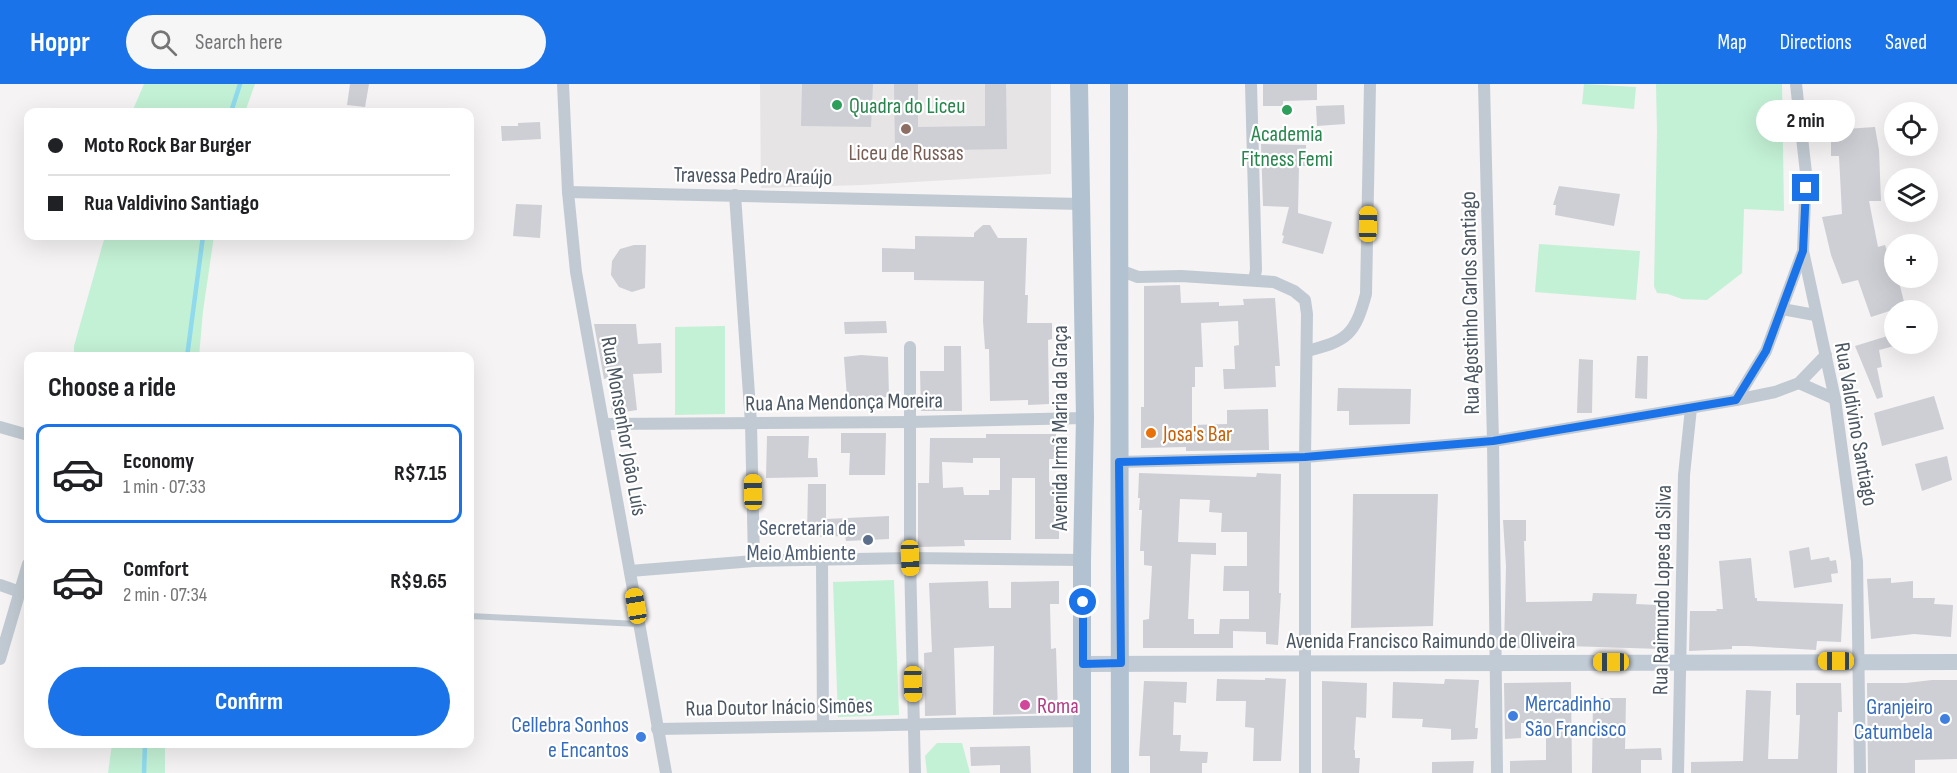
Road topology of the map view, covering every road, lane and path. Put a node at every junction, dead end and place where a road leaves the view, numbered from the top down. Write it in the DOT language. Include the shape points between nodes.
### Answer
graph roads {
  1 [pos="563,84"];
  2 [pos="1079,84"];
  3 [pos="1119,84"];
  4 [pos="1251,84"];
  5 [pos="1370,84"];
  6 [pos="1484,84"];
  7 [pos="1796,84"];
  8 [pos="568,192"];
  9 [pos="735,195"];
  10 [pos="1081,204"];
  11 [pos="1803,251"];
  12 [pos="1119,270"];
  13 [pos="1254,280"];
  14 [pos="1782,309"];
  15 [pos="1815,315"];
  16 [pos="910,347"];
  17 [pos="1306,351"];
  18 [pos="1826,355"];
  19 [pos="1799,383"];
  20 [pos="1835,399"];
  21 [pos="1736,400"];
  22 [pos="1691,408"];
  23 [pos="1085,417"];
  24 [pos="910,422"];
  25 [pos="751,423"];
  26 [pos="604,424"];
  27 [pos="0,427"];
  28 [pos="24,434"];
  29 [pos="1493,441"];
  30 [pos="1305,457"];
  31 [pos="1119,462"];
  32 [pos="910,558"];
  33 [pos="1082,560"];
  34 [pos="754,561"];
  35 [pos="822,561"];
  36 [pos="630,571"];
  37 [pos="24,578"];
  38 [pos="0,585"];
  39 [pos="20,592"];
  40 [pos="474,616"];
  41 [pos="639,624"];
  42 [pos="0,659"];
  43 [pos="1858,661"];
  44 [pos="1679,662"];
  45 [pos="1957,662"];
  46 [pos="1121,663"];
  47 [pos="1305,663"];
  48 [pos="1497,663"];
  49 [pos="1083,664"];
  50 [pos="1082,721"];
  51 [pos="823,726"];
  52 [pos="914,726"];
  53 [pos="657,729"];
  54 [pos="666,773"];
  55 [pos="915,773"];
  56 [pos="1082,773"];
  57 [pos="1120,773"];
  58 [pos="1305,773"];
  59 [pos="1497,773"];
  60 [pos="1678,773"];
  61 [pos="1860,773"];
  1 -- 8 [label="street, Rua Monsenhor João Luís"];
  2 -- 10 [label="main road, Avenida Irmã Maria da Graça"];
  3 -- 12 [label="main road"];
  4 -- 13 [label="street"];
  5 -- 17 [label="street" via="1366,294 1359,319 1349,333 1334,344"];
  6 -- 29 [label="street, Rua Agostinho Carlos Santiago"];
  7 -- 11 [label="street, Rua Valdivino Santiago" via="1806,173"];
  8 -- 9 [label="street, Travessa Pedro Araújo"];
  8 -- 26 [label="street, Rua Monsenhor João Luís" via="576,272"];
  9 -- 10 [label="street, Travessa Pedro Araújo"];
  9 -- 25 [label="street"];
  10 -- 23 [label="main road, Avenida Irmã Maria da Graça"];
  11 -- 14 [label="street"];
  11 -- 15 [label="street, Rua Valdivino Santiago"];
  12 -- 13 [label="street" via="1138,277"];
  12 -- 31 [label="main road"];
  13 -- 17 [label="street" via="1274,282 1305,300"];
  14 -- 15 [label="street"];
  14 -- 21 [label="street" via="1766,351"];
  15 -- 18 [label="street, Rua Valdivino Santiago"];
  16 -- 24 [label="street"];
  17 -- 30 [label="street"];
  18 -- 19 [label="street"];
  18 -- 20 [label="street, Rua Valdivino Santiago"];
  19 -- 20 [label="street"];
  19 -- 21 [label="street"];
  20 -- 43 [label="street, Rua Valdivino Santiago" via="1857,561"];
  21 -- 22 [label="street"];
  22 -- 29 [label="street"];
  22 -- 44 [label="street, Rua Raimundo Lopes da Silva" via="1684,475"];
  23 -- 24 [label="street, Rua Ana Mendonça Moreira"];
  23 -- 33 [label="main road, Avenida Irmã Maria da Graça"];
  24 -- 25 [label="street, Rua Ana Mendonça Moreira"];
  24 -- 32 [label="street"];
  25 -- 26 [label="street, Rua Ana Mendonça Moreira"];
  25 -- 34 [label="street"];
  26 -- 36 [label="street, Rua Monsenhor João Luís"];
  27 -- 28 [label="street"];
  29 -- 30 [label="street"];
  29 -- 48 [label="street, Rua Agostinho Carlos Santiago"];
  30 -- 31 [label="street"];
  30 -- 47 [label="street"];
  31 -- 46 [label="main road"];
  32 -- 33 [label="street"];
  32 -- 35 [label="street"];
  32 -- 52 [label="street"];
  33 -- 49 [label="main road, Avenida Irmã Maria da Graça"];
  34 -- 35 [label="street"];
  34 -- 36 [label="street"];
  35 -- 51 [label="street"];
  36 -- 41 [label="street, Rua Monsenhor João Luís"];
  37 -- 39 [label="street"];
  38 -- 39 [label="street"];
  39 -- 42 [label="street"];
  40 -- 41 [label="lane"];
  41 -- 53 [label="street, Rua Monsenhor João Luís"];
  43 -- 44 [label="street, Avenida Francisco Raimundo de Oliveira"];
  43 -- 45 [label="street, Avenida Francisco Raimundo de Oliveira"];
  43 -- 61 [label="street, Rua Valdivino Santiago"];
  44 -- 48 [label="street, Avenida Francisco Raimundo de Oliveira"];
  44 -- 60 [label="street, Rua Raimundo Lopes da Silva"];
  46 -- 47 [label="street, Avenida Francisco Raimundo de Oliveira"];
  46 -- 49 [label="street, Avenida Francisco Raimundo de Oliveira"];
  46 -- 57 [label="main road"];
  47 -- 48 [label="street, Avenida Francisco Raimundo de Oliveira"];
  47 -- 58 [label="street"];
  48 -- 59 [label="street, Rua Agostinho Carlos Santiago"];
  49 -- 50 [label="main road, Avenida Irmã Maria da Graça"];
  50 -- 52 [label="street, Rua Doutor Inácio Simões"];
  50 -- 56 [label="main road, Avenida Irmã Maria da Graça"];
  51 -- 52 [label="street, Rua Doutor Inácio Simões"];
  51 -- 53 [label="street, Rua Doutor Inácio Simões"];
  52 -- 55 [label="street"];
  53 -- 54 [label="street, Rua Monsenhor João Luís"];
}
